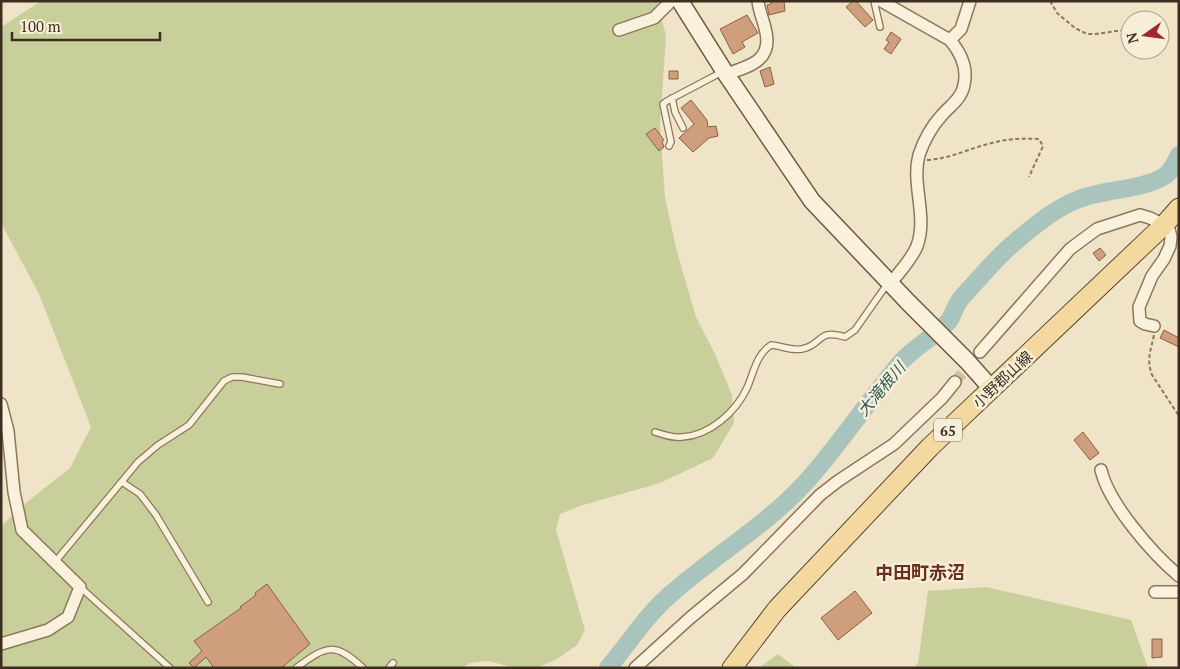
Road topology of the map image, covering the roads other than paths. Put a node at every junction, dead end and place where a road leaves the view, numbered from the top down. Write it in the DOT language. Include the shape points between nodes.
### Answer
graph roads {
  1 [pos="671,1"];
  2 [pos="680,1"];
  3 [pos="758,1"];
  4 [pos="874,1"];
  5 [pos="881,1"];
  6 [pos="970,1"];
  7 [pos="880,27"];
  8 [pos="619,30"];
  9 [pos="950,40"];
  10 [pos="725,73"];
  11 [pos="672,98"];
  12 [pos="683,128"];
  13 [pos="668,146"];
  14 [pos="1179,208"];
  15 [pos="1164,225"];
  16 [pos="890,282"];
  17 [pos="1154,326"];
  18 [pos="973,357"];
  19 [pos="955,382"];
  20 [pos="280,384"];
  21 [pos="990,388"];
  22 [pos="1,404"];
  23 [pos="655,432"];
  24 [pos="1101,470"];
  25 [pos="122,482"];
  26 [pos="54,562"];
  27 [pos="1179,576"];
  28 [pos="80,587"];
  29 [pos="1155,592"];
  30 [pos="1179,592"];
  31 [pos="208,602"];
  32 [pos="1,644"];
  33 [pos="170,668"];
  34 [pos="296,668"];
  35 [pos="363,668"];
  36 [pos="635,668"];
  37 [pos="732,668"];
  1 -- 8 [label="street" via="654,18"];
  2 -- 10 [label="street"];
  3 -- 10 [label="street" via="768,39 764,53 750,66"];
  4 -- 7 [label="lane"];
  5 -- 9 [label="street"];
  6 -- 9 [label="street" via="961,29"];
  9 -- 16 [label="street" via="963,61 964,86 961,95 925,139 917,169 919,239 908,261"];
  10 -- 11 [label="lane"];
  10 -- 16 [label="street" via="812,200"];
  11 -- 12 [label="lane"];
  11 -- 13 [label="lane" via="663,104 671,142"];
  14 -- 15 [label="main road, 小野郡山線 / 65"];
  15 -- 17 [label="street" via="1171,236 1170,246 1152,276 1138,313 1140,320"];
  15 -- 18 [label="street" via="1140,215 1097,229 1070,249"];
  15 -- 21 [label="main road, 小野郡山線 / 65"];
  16 -- 18 [label="street" via="908,302"];
  16 -- 23 [label="lane" via="855,330 845,337 825,334 808,348 771,345 758,359 742,397 723,419 709,428 696,436 681,438"];
  18 -- 21 [label="street"];
  19 -- 36 [label="street" via="894,444 820,495 738,579"];
  20 -- 25 [label="lane" via="242,377 224,381 189,425 138,462"];
  21 -- 37 [label="main road, 小野郡山線 / 65" via="777,609"];
  22 -- 26 [label="street" via="8,430 14,492 22,530"];
  24 -- 27 [label="street" via="1104,482 1150,550"];
  25 -- 26 [label="lane"];
  25 -- 31 [label="lane" via="140,494 156,515"];
  26 -- 28 [label="street"];
  28 -- 32 [label="street" via="68,617 48,630"];
  28 -- 33 [label="lane"];
  29 -- 30 [label="street"];
  34 -- 35 [label="lane" via="325,649 344,652"];
}
